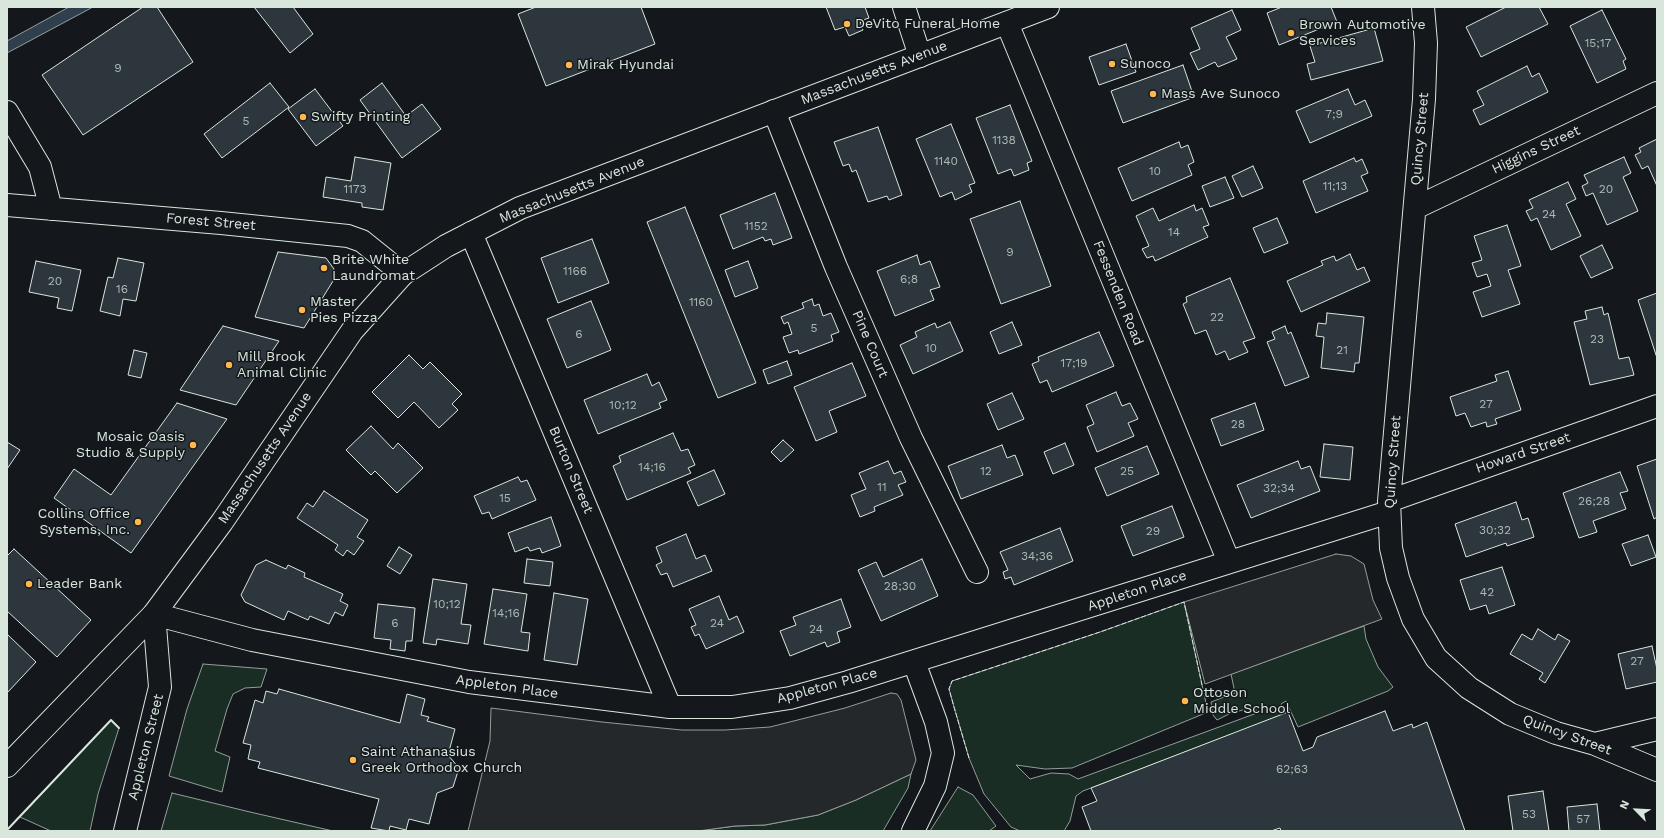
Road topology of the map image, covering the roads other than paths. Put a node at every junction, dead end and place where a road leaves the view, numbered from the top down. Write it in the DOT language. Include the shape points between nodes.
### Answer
graph roads {
  1 [pos="904,7"];
  2 [pos="1048,7"];
  3 [pos="1423,7"];
  4 [pos="1007,23"];
  5 [pos="920,56"];
  6 [pos="1657,93"];
  7 [pos="774,111"];
  8 [pos="7,112"];
  9 [pos="7,205"];
  10 [pos="1415,208"];
  11 [pos="51,209"];
  12 [pos="471,234"];
  13 [pos="403,274"];
  14 [pos="1657,406"];
  15 [pos="1389,506"];
  16 [pos="1228,562"];
  17 [pos="977,572"];
  18 [pos="154,614"];
  19 [pos="914,662"];
  20 [pos="670,707"];
  21 [pos="1657,729"];
  22 [pos="1595,744"];
  23 [pos="7,766"];
  24 [pos="1657,770"];
  25 [pos="125,831"];
  26 [pos="914,831"];
  1 -- 5 [label="street"];
  2 -- 4 [label="street, Massachusetts Avenue"];
  3 -- 10 [label="street, Quincy Street" via="1426,43 1424,99"];
  4 -- 5 [label="street, Massachusetts Avenue"];
  4 -- 16 [label="street, Fessenden Road"];
  5 -- 7 [label="street, Massachusetts Avenue"];
  6 -- 10 [label="street, Higgins Street"];
  7 -- 12 [label="street, Massachusetts Avenue" via="520,208"];
  7 -- 17 [label="street, Pine Court" via="836,267 911,438"];
  8 -- 11 [label="street" via="40,167"];
  9 -- 11 [label="street, Forest Street"];
  10 -- 15 [label="street, Quincy Street"];
  11 -- 13 [label="street, Forest Street" via="348,236 362,241"];
  12 -- 13 [label="street, Massachusetts Avenue" via="446,246"];
  12 -- 20 [label="street, Burton Street"];
  13 -- 18 [label="street, Massachusetts Avenue" via="352,331 222,522"];
  14 -- 15 [label="street, Howard Street"];
  15 -- 16 [label="street, Appleton Place"];
  15 -- 22 [label="street, Quincy Street" via="1392,548 1398,578 1413,619 1436,658 1469,688 1510,714 1556,733"];
  16 -- 19 [label="street, Appleton Place"];
  18 -- 20 [label="street, Appleton Place" via="252,640 469,682"];
  18 -- 23 [label="street, Massachusetts Avenue"];
  18 -- 25 [label="street, Appleton Street" via="160,687"];
  19 -- 20 [label="street, Appleton Place" via="790,698 732,707"];
  19 -- 26 [label="street" via="936,722 943,753 935,786"];
  21 -- 22 [label="street"];
  22 -- 24 [label="street, Quincy Street"];
}
